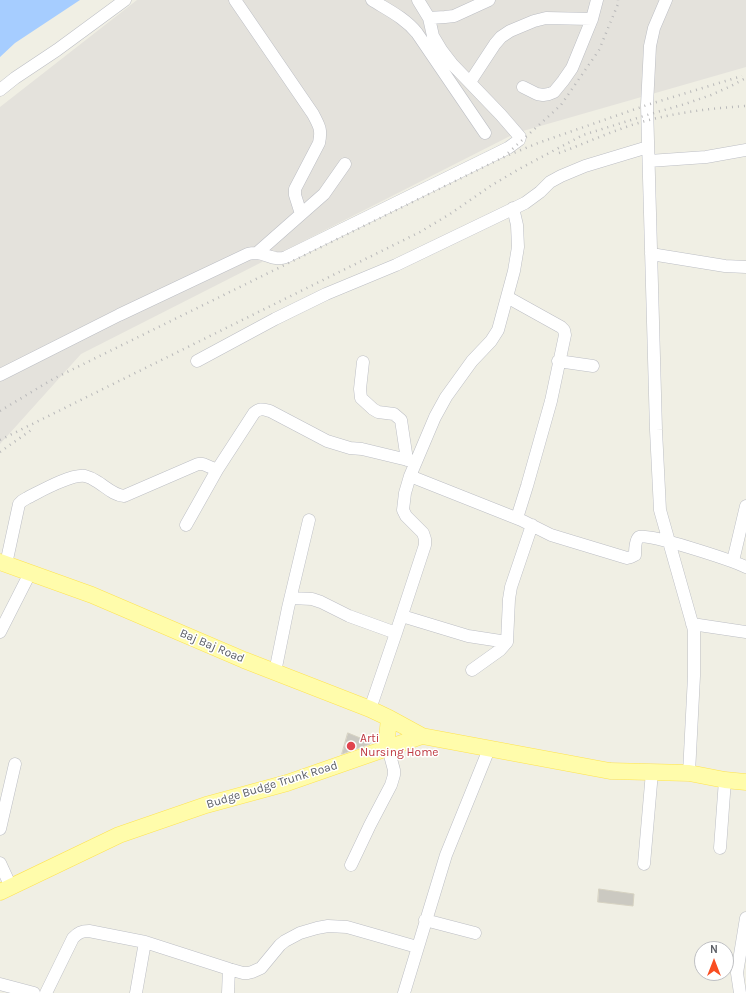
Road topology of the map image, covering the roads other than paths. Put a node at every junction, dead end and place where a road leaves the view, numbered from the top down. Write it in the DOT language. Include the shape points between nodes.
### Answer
graph roads {
  1 [pos="125,0"];
  2 [pos="235,0"];
  3 [pos="372,0"];
  4 [pos="418,0"];
  5 [pos="489,0"];
  6 [pos="597,0"];
  7 [pos="666,0"];
  8 [pos="429,18"];
  9 [pos="592,18"];
  10 [pos="470,82"];
  11 [pos="523,87"];
  12 [pos="0,90"];
  13 [pos="485,134"];
  14 [pos="648,147"];
  15 [pos="746,150"];
  16 [pos="649,161"];
  17 [pos="345,164"];
  18 [pos="513,208"];
  19 [pos="301,214"];
  20 [pos="257,253"];
  21 [pos="651,254"];
  22 [pos="746,267"];
  23 [pos="507,297"];
  24 [pos="197,361"];
  25 [pos="363,362"];
  26 [pos="558,362"];
  27 [pos="593,366"];
  28 [pos="0,375"];
  29 [pos="412,461"];
  30 [pos="217,470"];
  31 [pos="410,476"];
  32 [pos="746,506"];
  33 [pos="516,518"];
  34 [pos="309,520"];
  35 [pos="186,525"];
  36 [pos="532,525"];
  37 [pos="669,542"];
  38 [pos="733,562"];
  39 [pos="3,563"];
  40 [pos="746,566"];
  41 [pos="30,573"];
  42 [pos="291,598"];
  43 [pos="402,616"];
  44 [pos="692,624"];
  45 [pos="0,632"];
  46 [pos="746,632"];
  47 [pos="396,633"];
  48 [pos="507,642"];
  49 [pos="472,670"];
  50 [pos="275,672"];
  51 [pos="370,709"];
  52 [pos="389,718"];
  53 [pos="422,736"];
  54 [pos="387,748"];
  55 [pos="489,749"];
  56 [pos="15,764"];
  57 [pos="652,772"];
  58 [pos="689,773"];
  59 [pos="725,780"];
  60 [pos="746,782"];
  61 [pos="0,829"];
  62 [pos="720,848"];
  63 [pos="0,863"];
  64 [pos="644,864"];
  65 [pos="350,865"];
  66 [pos="6,890"];
  67 [pos="746,918"];
  68 [pos="426,920"];
  69 [pos="475,933"];
  70 [pos="145,942"];
  71 [pos="417,947"];
  72 [pos="229,969"];
  73 [pos="0,984"];
  74 [pos="34,993"];
  75 [pos="46,993"];
  76 [pos="136,993"];
  77 [pos="228,993"];
  78 [pos="404,993"];
  79 [pos="740,993"];
  1 -- 12 [label="street"];
  2 -- 19 [label="street" via="313,114 320,129 319,143 295,189"];
  3 -- 13 [label="street" via="404,20 417,33"];
  4 -- 8 [label="street"];
  5 -- 8 [label="street" via="454,16"];
  6 -- 9 [label="street"];
  7 -- 14 [label="street" via="654,28 650,46"];
  8 -- 10 [label="street" via="433,36 442,51"];
  9 -- 10 [label="street" via="546,18 510,31 495,44"];
  9 -- 11 [label="street" via="572,68 554,92 543,95"];
  10 -- 20 [label="street" via="520,140 282,259"];
  14 -- 16 [label="street"];
  14 -- 18 [label="street" via="561,176 525,203"];
  15 -- 16 [label="street" via="706,158"];
  16 -- 21 [label="street"];
  17 -- 19 [label="street" via="324,194"];
  18 -- 23 [label="street" via="518,247"];
  18 -- 24 [label="street" via="396,265 326,294"];
  19 -- 20 [label="street"];
  20 -- 28 [label="street" via="248,254"];
  21 -- 22 [label="street"];
  21 -- 37 [label="street" via="660,510"];
  23 -- 26 [label="street" via="562,327 565,335"];
  23 -- 29 [label="street" via="498,330 446,397"];
  25 -- 29 [label="street" via="361,398 378,412 394,414 401,420"];
  26 -- 27 [label="street"];
  26 -- 33 [label="street" via="550,401"];
  29 -- 30 [label="street" via="327,441 262,409 254,413"];
  29 -- 31 [label="street"];
  30 -- 35 [label="street"];
  30 -- 39 [label="street" via="198,464 124,496 116,494 89,477 79,476 65,480 19,504"];
  31 -- 33 [label="street"];
  31 -- 43 [label="street" via="404,493 403,510 423,533 425,545"];
  32 -- 38 [label="street"];
  33 -- 36 [label="street"];
  34 -- 42 [label="street"];
  36 -- 37 [label="street" via="552,535 627,558 634,555 639,537"];
  36 -- 48 [label="street" via="511,587"];
  37 -- 38 [label="street"];
  37 -- 44 [label="street"];
  38 -- 40 [label="street"];
  39 -- 41 [label="main road, Baj Baj Road"];
  41 -- 45 [label="street"];
  41 -- 50 [label="main road, Baj Baj Road" via="92,595"];
  42 -- 47 [label="street" via="312,599"];
  42 -- 50 [label="street"];
  43 -- 47 [label="street"];
  43 -- 48 [label="street" via="468,636"];
  44 -- 46 [label="street"];
  44 -- 58 [label="street" via="694,676"];
  47 -- 51 [label="street"];
  48 -- 49 [label="street"];
  50 -- 51 [label="main road, Baj Baj Road"];
  51 -- 52 [label="main road, Baj Baj Road"];
  52 -- 53 [label="main road, Baj Baj Road"];
  52 -- 54 [label="main road"];
  53 -- 54 [label="main road, Budge Budge Trunk Road"];
  53 -- 55 [label="main road"];
  54 -- 65 [label="street" via="394,770 391,785"];
  54 -- 66 [label="main road, Budge Budge Trunk Road" via="287,783 206,805 119,835"];
  55 -- 57 [label="main road" via="610,771"];
  55 -- 68 [label="street" via="446,856"];
  56 -- 61 [label="street"];
  57 -- 58 [label="main road"];
  57 -- 64 [label="street"];
  58 -- 59 [label="main road"];
  59 -- 60 [label="main road"];
  59 -- 62 [label="street"];
  63 -- 66 [label="street"];
  67 -- 79 [label="street" via="737,973"];
  68 -- 69 [label="street"];
  68 -- 71 [label="street"];
  70 -- 72 [label="street"];
  70 -- 75 [label="street" via="88,931 77,934"];
  70 -- 76 [label="street"];
  71 -- 72 [label="street" via="347,927 328,926 300,933 285,941 257,970 243,973"];
  71 -- 78 [label="street"];
  72 -- 77 [label="street"];
  73 -- 74 [label="street"];
}
